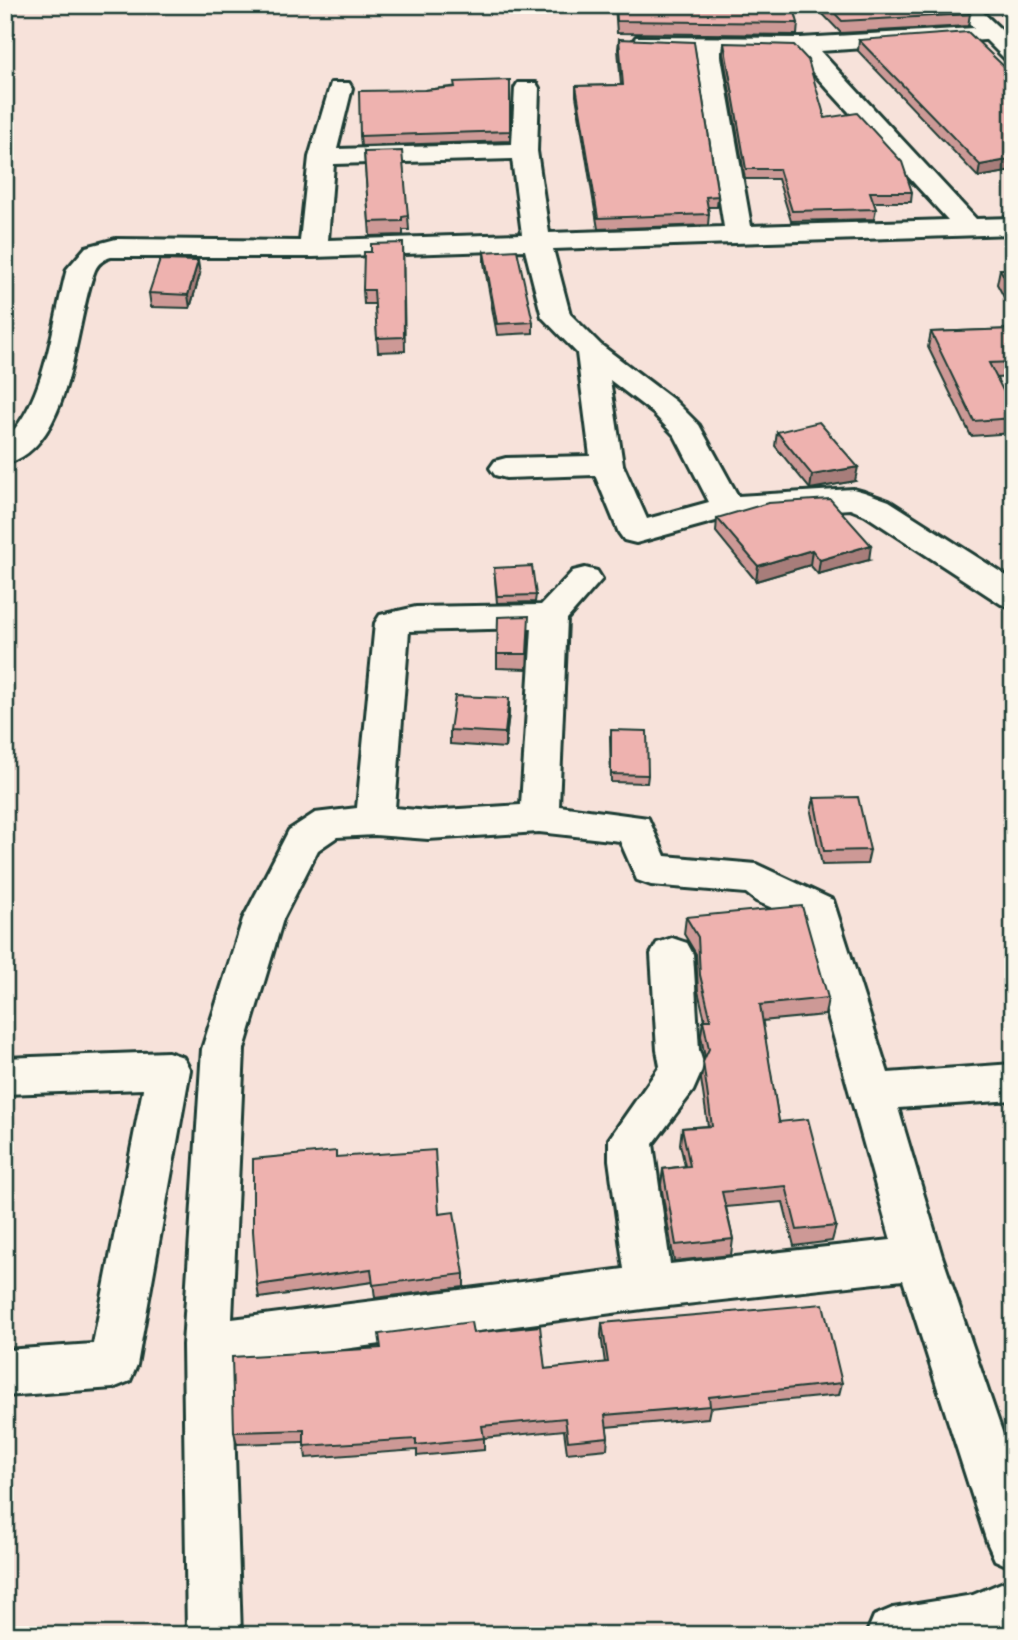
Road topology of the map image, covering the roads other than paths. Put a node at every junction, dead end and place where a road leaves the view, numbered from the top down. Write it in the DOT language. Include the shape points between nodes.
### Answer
graph roads {
  1 [pos="962,5"];
  2 [pos="991,34"];
  3 [pos="624,41"];
  4 [pos="707,44"];
  5 [pos="801,45"];
  6 [pos="1013,54"];
  7 [pos="340,88"];
  8 [pos="527,88"];
  9 [pos="524,151"];
  10 [pos="322,157"];
  11 [pos="968,226"];
  12 [pos="1013,226"];
  13 [pos="739,235"];
  14 [pos="537,242"];
  15 [pos="313,249"];
  16 [pos="598,356"];
  17 [pos="5,455"];
  18 [pos="607,465"];
  19 [pos="506,468"];
  20 [pos="728,507"];
  21 [pos="585,579"];
  22 [pos="1013,596"];
  23 [pos="550,616"];
  24 [pos="539,818"];
  25 [pos="375,821"];
  26 [pos="672,954"];
  27 [pos="5,1076"];
  28 [pos="1013,1082"];
  29 [pos="870,1092"];
  30 [pos="919,1255"];
  31 [pos="650,1287"];
  32 [pos="207,1345"];
  33 [pos="5,1373"];
  34 [pos="1013,1542"];
  35 [pos="986,1621"];
  36 [pos="214,1635"];
  37 [pos="893,1635"];
  1 -- 2 [label="main road"];
  2 -- 5 [label="main road"];
  2 -- 6 [label="main road"];
  3 -- 4 [label="main road"];
  4 -- 5 [label="main road"];
  4 -- 13 [label="main road"];
  5 -- 11 [label="main road"];
  7 -- 10 [label="main road"];
  8 -- 9 [label="main road"];
  9 -- 10 [label="main road"];
  9 -- 14 [label="main road"];
  10 -- 15 [label="main road"];
  11 -- 12 [label="main road"];
  11 -- 13 [label="main road"];
  13 -- 14 [label="main road"];
  14 -- 15 [label="main road"];
  14 -- 16 [label="main road" via="556,317"];
  15 -- 17 [label="main road" via="131,246 90,256 76,285 44,408 19,446"];
  16 -- 18 [label="main road"];
  16 -- 20 [label="main road" via="664,407 688,432"];
  18 -- 19 [label="main road"];
  18 -- 20 [label="main road" via="636,533"];
  20 -- 22 [label="main road" via="853,499 877,508"];
  21 -- 23 [label="main road"];
  23 -- 24 [label="main road"];
  23 -- 25 [label="main road" via="416,618 392,623"];
  24 -- 25 [label="main road" via="428,825"];
  24 -- 29 [label="main road" via="634,828 651,870 756,879 766,891 803,899 819,911"];
  25 -- 32 [label="main road" via="329,823 303,840 262,919 223,1049"];
  26 -- 31 [label="main road" via="682,1066 678,1078 631,1139"];
  27 -- 33 [label="main road" via="168,1070 113,1365"];
  28 -- 29 [label="main road"];
  29 -- 30 [label="main road"];
  30 -- 31 [label="main road" via="869,1265"];
  30 -- 34 [label="main road"];
  31 -- 32 [label="main road"];
  32 -- 36 [label="main road"];
  35 -- 37 [label="main road"];
}
